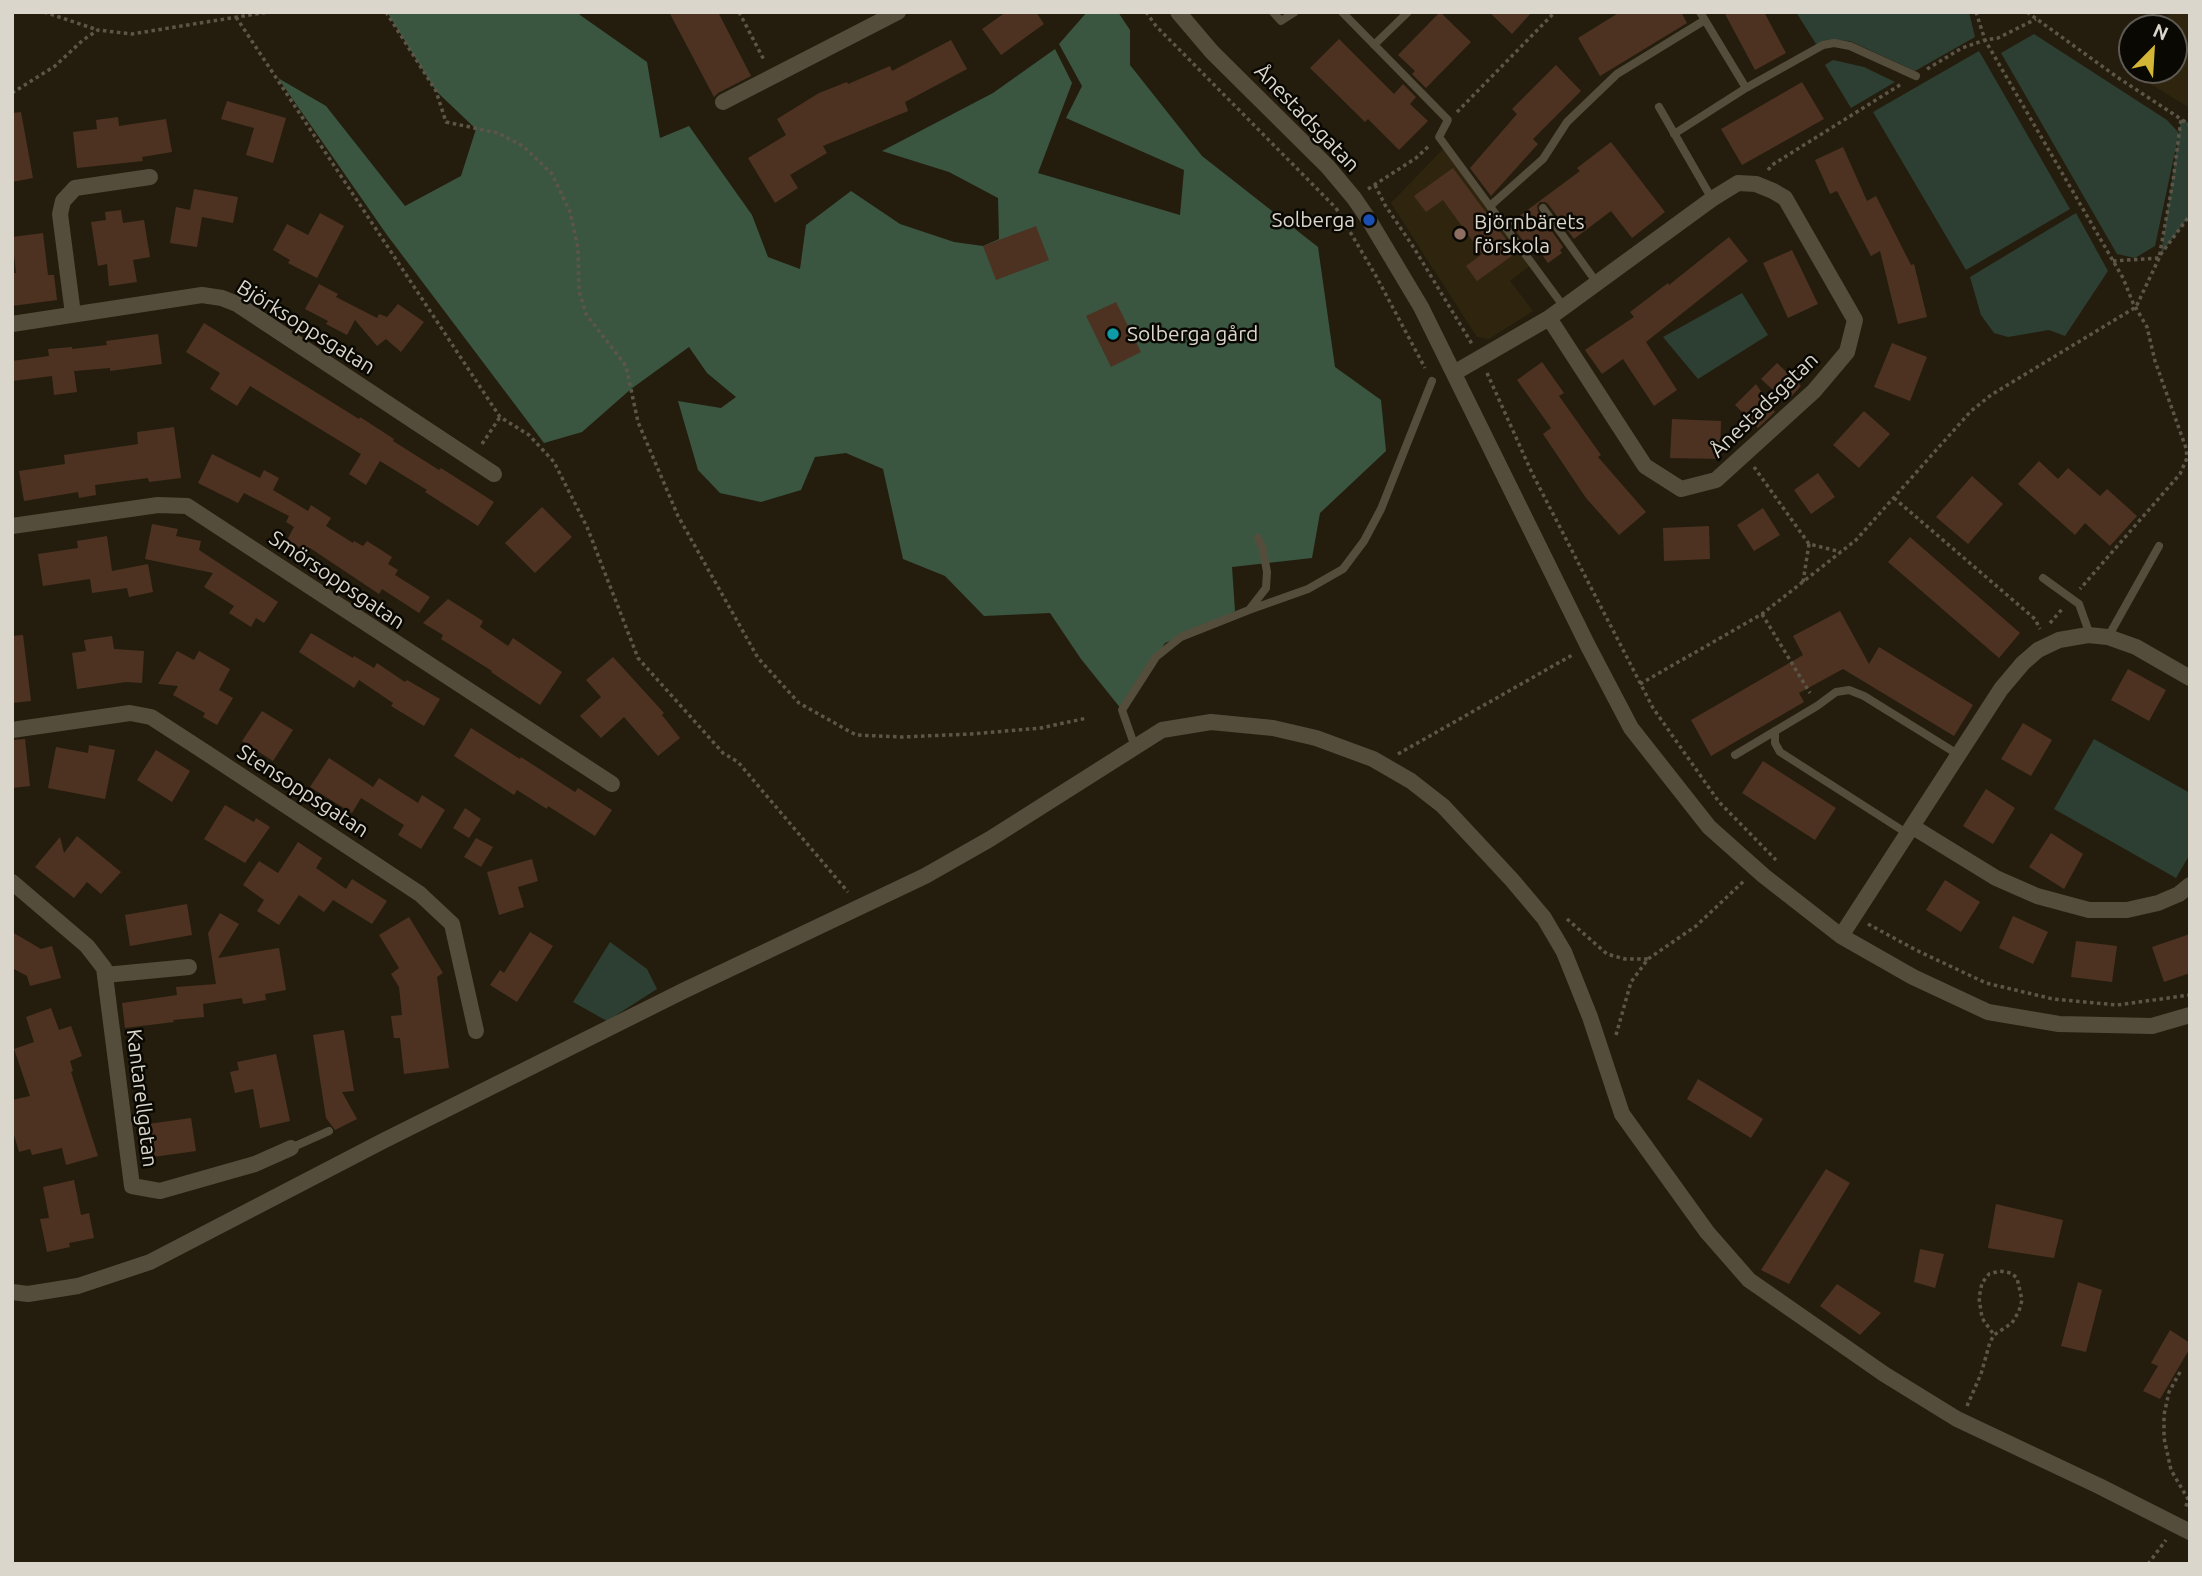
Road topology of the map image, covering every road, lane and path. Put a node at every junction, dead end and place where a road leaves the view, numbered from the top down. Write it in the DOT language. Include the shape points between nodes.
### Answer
graph roads {
  1 [pos="44,12"];
  2 [pos="268,12"];
  3 [pos="386,12"];
  4 [pos="739,12"];
  5 [pos="898,12"];
  6 [pos="1178,12"];
  7 [pos="1273,12"];
  8 [pos="1295,12"];
  9 [pos="1342,12"];
  10 [pos="1408,12"];
  11 [pos="1555,12"];
  12 [pos="1976,12"];
  13 [pos="2026,12"];
  14 [pos="1703,16"];
  15 [pos="236,17"];
  16 [pos="2036,19"];
  17 [pos="98,30"];
  18 [pos="1985,40"];
  19 [pos="1374,45"];
  20 [pos="774,76"];
  21 [pos="1916,76"];
  22 [pos="1745,88"];
  23 [pos="12,93"];
  24 [pos="723,102"];
  25 [pos="1659,107"];
  26 [pos="2181,119"];
  27 [pos="1448,120"];
  28 [pos="2190,125"];
  29 [pos="1674,134"];
  30 [pos="1440,137"];
  31 [pos="150,177"];
  32 [pos="1756,184"];
  33 [pos="1712,200"];
  34 [pos="1490,206"];
  35 [pos="1336,208"];
  36 [pos="1543,208"];
  37 [pos="2190,215"];
  38 [pos="2159,258"];
  39 [pos="2113,261"];
  40 [pos="1597,283"];
  41 [pos="1564,307"];
  42 [pos="2136,307"];
  43 [pos="73,314"];
  44 [pos="1549,318"];
  45 [pos="12,324"];
  46 [pos="1481,358"];
  47 [pos="1454,373"];
  48 [pos="1432,381"];
  49 [pos="500,417"];
  50 [pos="2190,440"];
  51 [pos="2183,441"];
  52 [pos="1744,454"];
  53 [pos="471,460"];
  54 [pos="494,474"];
  55 [pos="1894,498"];
  56 [pos="12,526"];
  57 [pos="1258,538"];
  58 [pos="1810,544"];
  59 [pos="2159,546"];
  60 [pos="1841,552"];
  61 [pos="2043,578"];
  62 [pos="1803,582"];
  63 [pos="2072,598"];
  64 [pos="1250,610"];
  65 [pos="1762,614"];
  66 [pos="2091,635"];
  67 [pos="2108,637"];
  68 [pos="2045,639"];
  69 [pos="1588,646"];
  70 [pos="2190,678"];
  71 [pos="1640,684"];
  72 [pos="1817,706"];
  73 [pos="1087,718"];
  74 [pos="12,730"];
  75 [pos="1775,731"];
  76 [pos="1135,747"];
  77 [pos="1735,755"];
  78 [pos="1959,755"];
  79 [pos="1381,764"];
  80 [pos="612,784"];
  81 [pos="1911,830"];
  82 [pos="1785,867"];
  83 [pos="1756,869"];
  84 [pos="12,882"];
  85 [pos="2190,885"];
  86 [pos="860,907"];
  87 [pos="1853,916"];
  88 [pos="1567,919"];
  89 [pos="1840,936"];
  90 [pos="1648,959"];
  91 [pos="188,967"];
  92 [pos="105,975"];
  93 [pos="2190,995"];
  94 [pos="2190,1015"];
  95 [pos="476,1031"];
  96 [pos="1608,1072"];
  97 [pos="329,1131"];
  98 [pos="292,1148"];
  99 [pos="12,1292"];
  100 [pos="1994,1335"];
  101 [pos="2180,1372"];
  102 [pos="1957,1419"];
  103 [pos="2183,1528"];
  104 [pos="2148,1564"];
  1 -- 17 [label="path"];
  2 -- 15 [label="path"];
  3 -- 73 [label="path" via="436,91 446,122 498,133 523,146 552,174 573,224 579,291 586,314 626,366 638,422 678,516 758,657 799,704 856,735 971,734 1041,728"];
  4 -- 20 [label="path"];
  5 -- 20 [label="street"];
  6 -- 47 [label="street, Ånestadsgatan" via="1354,198"];
  7 -- 8 [label="lane" via="1281,21"];
  9 -- 19 [label="lane"];
  10 -- 19 [label="lane"];
  11 -- 27 [label="path"];
  12 -- 18 [label="path"];
  13 -- 16 [label="path"];
  14 -- 22 [label="lane"];
  14 -- 34 [label="lane" via="1616,74 1566,122 1543,159"];
  15 -- 17 [label="path" via="132,34"];
  15 -- 49 [label="path"];
  16 -- 18 [label="path"];
  16 -- 26 [label="path"];
  17 -- 23 [label="path" via="55,66"];
  18 -- 21 [label="path" via="1962,48"];
  18 -- 39 [label="path"];
  19 -- 27 [label="lane"];
  20 -- 24 [label="street"];
  21 -- 22 [label="lane" via="1834,43"];
  21 -- 32 [label="path" via="1772,165"];
  22 -- 29 [label="lane"];
  25 -- 29 [label="lane"];
  26 -- 28 [label="path"];
  26 -- 38 [label="path"];
  27 -- 30 [label="lane"];
  29 -- 33 [label="lane"];
  30 -- 34 [label="lane"];
  30 -- 46 [label="path" via="1375,185"];
  31 -- 43 [label="street" via="75,188 63,201 60,215"];
  32 -- 33 [label="street" via="1738,183"];
  32 -- 52 [label="street, Ånestadsgatan" via="1785,198 1855,320 1847,352 1814,391"];
  33 -- 40 [label="street"];
  34 -- 41 [label="lane"];
  35 -- 48 [label="path"];
  36 -- 40 [label="lane"];
  37 -- 38 [label="path"];
  38 -- 39 [label="path"];
  38 -- 42 [label="path"];
  39 -- 42 [label="path"];
  40 -- 41 [label="street"];
  41 -- 44 [label="street"];
  42 -- 51 [label="path" via="2147,327"];
  42 -- 55 [label="path" via="1991,395 1971,411"];
  43 -- 45 [label="street, Björksoppsgatan"];
  43 -- 53 [label="street, Björksoppsgatan" via="202,295 237,303"];
  44 -- 46 [label="street"];
  44 -- 52 [label="street, Ånestadsgatan" via="1644,466 1681,489 1716,480"];
  46 -- 47 [label="street"];
  46 -- 71 [label="path" via="1532,473"];
  47 -- 69 [label="street, Ånestadsgatan"];
  48 -- 64 [label="lane" via="1381,509 1343,569 1308,589"];
  49 -- 53 [label="path"];
  49 -- 86 [label="path" via="529,435 554,462 587,527 638,658 723,753 738,762"];
  50 -- 51 [label="path"];
  51 -- 63 [label="path" via="2187,458 2180,474"];
  52 -- 58 [label="path"];
  53 -- 54 [label="street, Björksoppsgatan"];
  55 -- 60 [label="path"];
  55 -- 68 [label="path" via="2035,619"];
  56 -- 80 [label="street, Smörsoppsgatan" via="158,505 187,506"];
  57 -- 64 [label="lane" via="1264,550 1266,588"];
  58 -- 60 [label="path"];
  58 -- 62 [label="path"];
  59 -- 67 [label="lane"];
  60 -- 62 [label="path"];
  61 -- 63 [label="lane"];
  62 -- 65 [label="path"];
  63 -- 66 [label="lane"];
  63 -- 68 [label="path"];
  64 -- 76 [label="lane" via="1181,637 1156,657 1122,710"];
  65 -- 71 [label="path"];
  65 -- 72 [label="path"];
  66 -- 67 [label="street"];
  66 -- 68 [label="street"];
  67 -- 70 [label="street" via="2136,647"];
  68 -- 78 [label="street" via="2001,690"];
  69 -- 79 [label="path"];
  69 -- 83 [label="street, Ånestadsgatan" via="1631,727 1709,827"];
  71 -- 82 [label="path" via="1719,802"];
  72 -- 75 [label="lane"];
  72 -- 78 [label="lane" via="1836,692 1849,690"];
  74 -- 95 [label="street, Stensoppsgatan" via="130,713 151,717 420,894 452,924"];
  75 -- 77 [label="lane"];
  75 -- 81 [label="lane" via="1774,743 1780,752"];
  76 -- 79 [label="street" via="1162,730 1210,722 1316,738"];
  76 -- 86 [label="street" via="990,839"];
  78 -- 81 [label="street"];
  79 -- 96 [label="street" via="1443,806 1544,918 1564,952"];
  81 -- 85 [label="street" via="1996,878 2037,896 2089,910 2127,910 2158,903"];
  81 -- 87 [label="street"];
  83 -- 89 [label="street, Ånestadsgatan"];
  83 -- 90 [label="path" via="1696,926"];
  84 -- 92 [label="street, Kantarellgatan" via="87,946"];
  86 -- 99 [label="street" via="682,991 150,1262 78,1286"];
  87 -- 89 [label="street"];
  87 -- 93 [label="path" via="1986,983 2053,999 2117,1005"];
  88 -- 90 [label="path" via="1607,954"];
  89 -- 94 [label="street, Ånestadsgatan" via="1913,978 1988,1012 2059,1024 2139,1026"];
  90 -- 96 [label="path" via="1631,982"];
  91 -- 92 [label="street"];
  92 -- 98 [label="street, Kantarellgatan" via="132,1186 160,1191 256,1164"];
  96 -- 102 [label="street" via="1622,1114 1640,1141 1749,1280"];
  97 -- 98 [label="lane"];
  100 -- 100 [label="path" via="2019,1311 2018,1278 2011,1273 1989,1274 1982,1283 1982,1318"];
  100 -- 102 [label="path" via="1971,1401"];
  101 -- 103 [label="path" via="2169,1392 2164,1438 2171,1470 2188,1499"];
  102 -- 103 [label="street"];
  103 -- 104 [label="path"];
}
